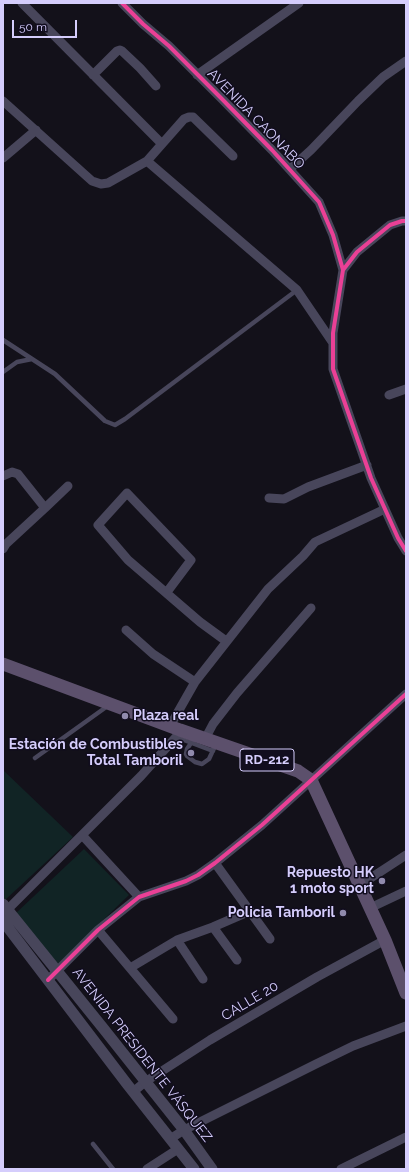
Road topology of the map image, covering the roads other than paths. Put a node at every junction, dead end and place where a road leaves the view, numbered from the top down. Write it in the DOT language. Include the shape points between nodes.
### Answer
graph roads {
  1 [pos="22,3"];
  2 [pos="299,3"];
  3 [pos="126,4"];
  4 [pos="406,61"];
  5 [pos="93,74"];
  6 [pos="197,75"];
  7 [pos="156,86"];
  8 [pos="3,101"];
  9 [pos="36,130"];
  10 [pos="162,144"];
  11 [pos="233,156"];
  12 [pos="3,158"];
  13 [pos="147,161"];
  14 [pos="290,169"];
  15 [pos="406,221"];
  16 [pos="343,270"];
  17 [pos="297,290"];
  18 [pos="3,340"];
  19 [pos="333,343"];
  20 [pos="32,359"];
  21 [pos="3,372"];
  22 [pos="406,389"];
  23 [pos="389,394"];
  24 [pos="367,465"];
  25 [pos="3,476"];
  26 [pos="68,486"];
  27 [pos="269,498"];
  28 [pos="45,508"];
  29 [pos="385,509"];
  30 [pos="402,536"];
  31 [pos="3,549"];
  32 [pos="406,551"];
  33 [pos="167,592"];
  34 [pos="311,608"];
  35 [pos="126,630"];
  36 [pos="226,641"];
  37 [pos="3,664"];
  38 [pos="195,682"];
  39 [pos="406,694"];
  40 [pos="110,704"];
  41 [pos="175,731"];
  42 [pos="204,742"];
  43 [pos="35,758"];
  44 [pos="311,780"];
  45 [pos="82,836"];
  46 [pos="406,855"];
  47 [pos="215,863"];
  48 [pos="360,885"];
  49 [pos="406,891"];
  50 [pos="139,897"];
  51 [pos="370,908"];
  52 [pos="4,909"];
  53 [pos="250,911"];
  54 [pos="3,921"];
  55 [pos="213,927"];
  56 [pos="98,930"];
  57 [pos="270,939"];
  58 [pos="177,940"];
  59 [pos="385,940"];
  60 [pos="237,960"];
  61 [pos="130,968"];
  62 [pos="57,971"];
  63 [pos="203,979"];
  64 [pos="48,980"];
  65 [pos="406,993"];
  66 [pos="173,1019"];
  67 [pos="406,1026"];
  68 [pos="145,1082"];
  69 [pos="133,1092"];
  70 [pos="184,1130"];
  71 [pos="406,1137"];
  72 [pos="170,1140"];
  73 [pos="93,1144"];
  74 [pos="178,1149"];
  75 [pos="113,1169"];
  76 [pos="147,1169"];
  77 [pos="194,1169"];
  78 [pos="212,1169"];
  79 [pos="342,1169"];
  1 -- 5 [label="street"];
  2 -- 6 [label="street"];
  3 -- 6 [label="street, AVENIDA CAONABO" via="143,24"];
  4 -- 14 [label="street" via="383,77"];
  5 -- 7 [label="street" via="120,50"];
  5 -- 10 [label="street"];
  6 -- 14 [label="street, AVENIDA CAONABO"];
  8 -- 9 [label="street"];
  9 -- 12 [label="street"];
  9 -- 13 [label="street" via="92,181 101,184 108,183"];
  10 -- 11 [label="street" via="189,116"];
  10 -- 13 [label="street"];
  13 -- 17 [label="street"];
  14 -- 16 [label="street, AVENIDA CAONABO" via="319,202 333,235"];
  15 -- 16 [label="street" via="390,225 357,252"];
  16 -- 19 [label="street"];
  17 -- 19 [label="street"];
  17 -- 20 [label="lane" via="115,425 105,421 55,374"];
  18 -- 20 [label="lane"];
  19 -- 24 [label="street" via="333,369"];
  20 -- 21 [label="lane" via="17,362"];
  22 -- 23 [label="street"];
  24 -- 27 [label="street" via="284,498"];
  24 -- 29 [label="street"];
  25 -- 28 [label="street" via="12,472 18,474"];
  26 -- 28 [label="street"];
  28 -- 31 [label="street"];
  29 -- 30 [label="street"];
  29 -- 36 [label="street" via="315,542 268,589"];
  30 -- 32 [label="street"];
  33 -- 33 [label="street" via="191,560 127,493 98,525 128,560"];
  33 -- 36 [label="street"];
  34 -- 42 [label="street" via="237,693 213,724"];
  35 -- 38 [label="street" via="153,654"];
  36 -- 38 [label="street"];
  37 -- 40 [label="main road, RD-212"];
  38 -- 41 [label="street"];
  39 -- 44 [label="street"];
  40 -- 41 [label="main road, RD-212"];
  40 -- 43 [label="lane"];
  41 -- 42 [label="main road, RD-212"];
  41 -- 45 [label="street" via="141,776"];
  42 -- 44 [label="main road, RD-212" via="298,771"];
  44 -- 47 [label="street"];
  44 -- 48 [label="main road, RD-212"];
  45 -- 50 [label="street"];
  45 -- 52 [label="street"];
  46 -- 48 [label="street"];
  47 -- 50 [label="street" via="186,881"];
  47 -- 53 [label="street"];
  48 -- 51 [label="main road, RD-212"];
  49 -- 51 [label="street"];
  50 -- 56 [label="street"];
  51 -- 59 [label="main road, RD-212"];
  52 -- 62 [label="street, AVENIDA PRESIDENTE VÁSQUEZ"];
  53 -- 55 [label="street"];
  53 -- 57 [label="street"];
  54 -- 64 [label="street, AVENIDA PRESIDENTE VÁSQUEZ"];
  55 -- 58 [label="street"];
  55 -- 60 [label="street"];
  56 -- 61 [label="street"];
  56 -- 62 [label="street"];
  58 -- 61 [label="street"];
  58 -- 63 [label="street"];
  59 -- 65 [label="main road, RD-212"];
  59 -- 68 [label="street, CALLE 20" via="210,1040"];
  61 -- 66 [label="street"];
  62 -- 64 [label="street"];
  62 -- 68 [label="street, AVENIDA PRESIDENTE VÁSQUEZ"];
  64 -- 69 [label="street, AVENIDA PRESIDENTE VÁSQUEZ"];
  67 -- 70 [label="street" via="353,1046"];
  68 -- 69 [label="street, CALLE 20"];
  68 -- 70 [label="street, AVENIDA PRESIDENTE VÁSQUEZ"];
  69 -- 72 [label="street, AVENIDA PRESIDENTE VÁSQUEZ"];
  70 -- 72 [label="street"];
  70 -- 78 [label="street, AVENIDA PRESIDENTE VÁSQUEZ"];
  71 -- 79 [label="street"];
  72 -- 74 [label="street, AVENIDA PRESIDENTE VÁSQUEZ"];
  73 -- 75 [label="lane"];
  74 -- 76 [label="street"];
  74 -- 77 [label="street, AVENIDA PRESIDENTE VÁSQUEZ"];
}
